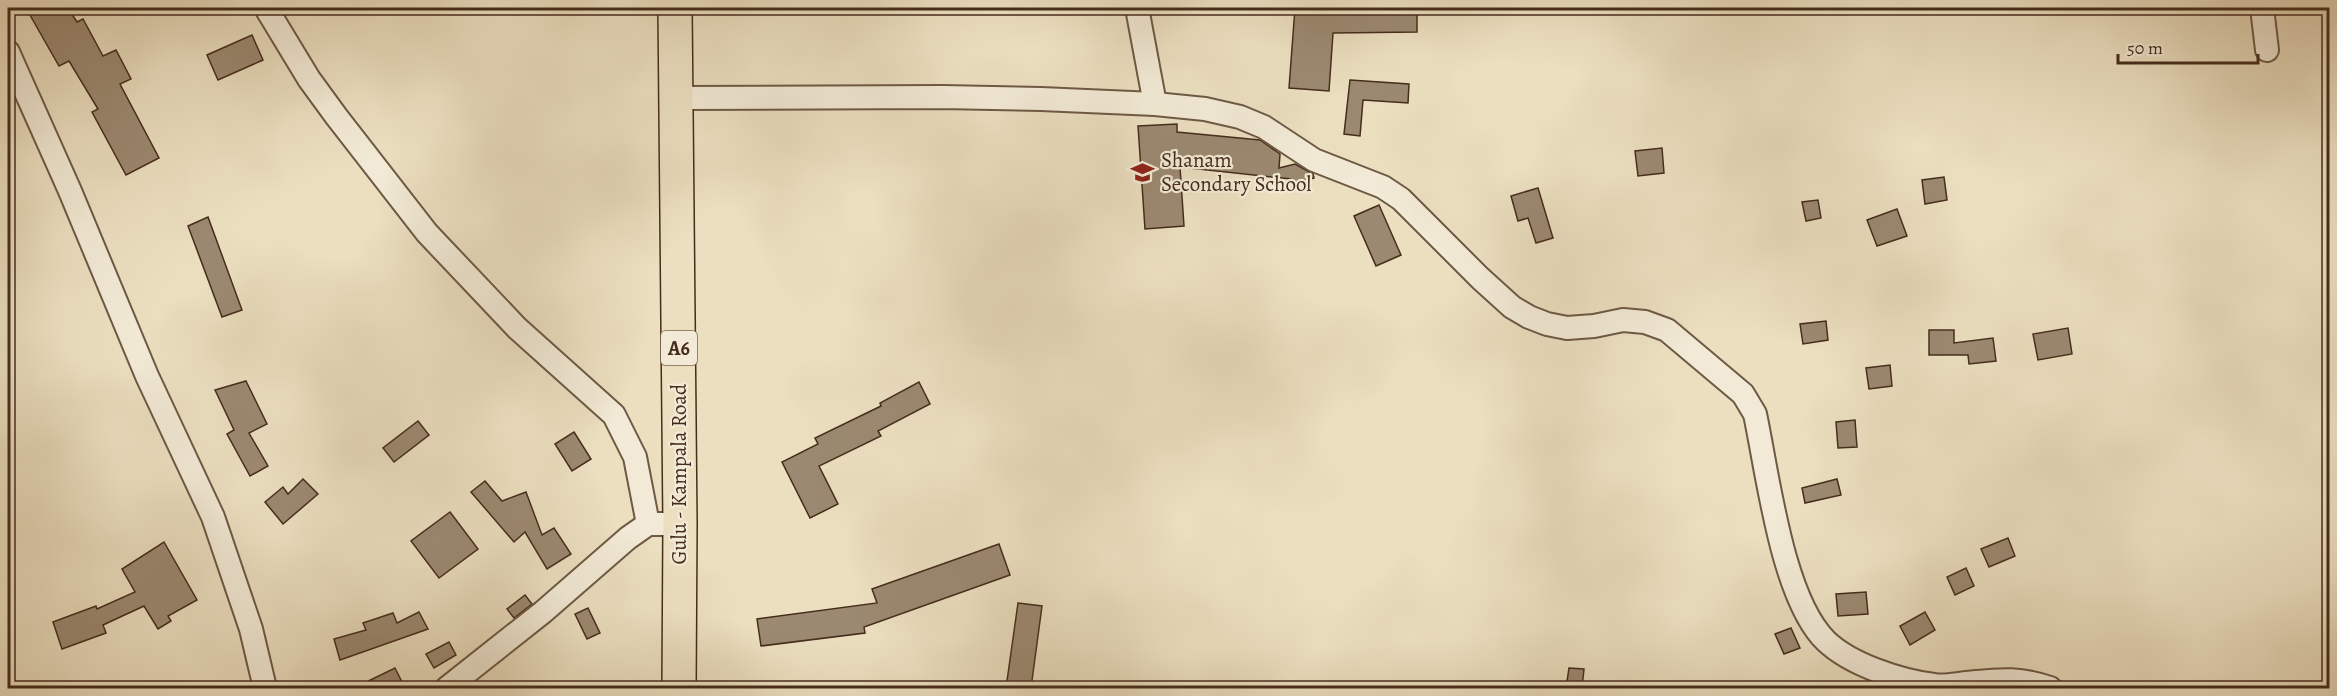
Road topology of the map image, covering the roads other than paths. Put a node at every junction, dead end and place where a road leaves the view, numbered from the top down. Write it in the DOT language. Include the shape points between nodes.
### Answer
graph roads {
  1 [pos="266,8"];
  2 [pos="675,8"];
  3 [pos="1137,8"];
  4 [pos="2262,8"];
  5 [pos="2267,50"];
  6 [pos="8,52"];
  7 [pos="677,98"];
  8 [pos="1155,104"];
  9 [pos="648,524"];
  10 [pos="680,525"];
  11 [pos="1936,687"];
  12 [pos="265,688"];
  13 [pos="447,688"];
  14 [pos="679,688"];
  15 [pos="2050,688"];
  1 -- 9 [label="street" via="336,117 427,233 517,328 614,415 635,457"];
  2 -- 7 [label="main road, Gulu - Kampala Road / A6"];
  3 -- 8 [label="street"];
  4 -- 5 [label="street"];
  6 -- 12 [label="street" via="147,376 213,516 251,629"];
  7 -- 8 [label="street" via="942,97"];
  7 -- 10 [label="main road, Gulu - Kampala Road / A6"];
  8 -- 11 [label="street" via="1240,117 1264,127 1314,160 1383,187 1401,199 1512,307 1529,317 1567,328 1623,320 1667,330 1743,394 1755,414 1790,576 1812,624 1840,652 1873,668"];
  9 -- 10 [label="street"];
  9 -- 13 [label="street"];
  10 -- 14 [label="main road, Gulu - Kampala Road / A6"];
  11 -- 15 [label="street" via="2009,679"];
}
